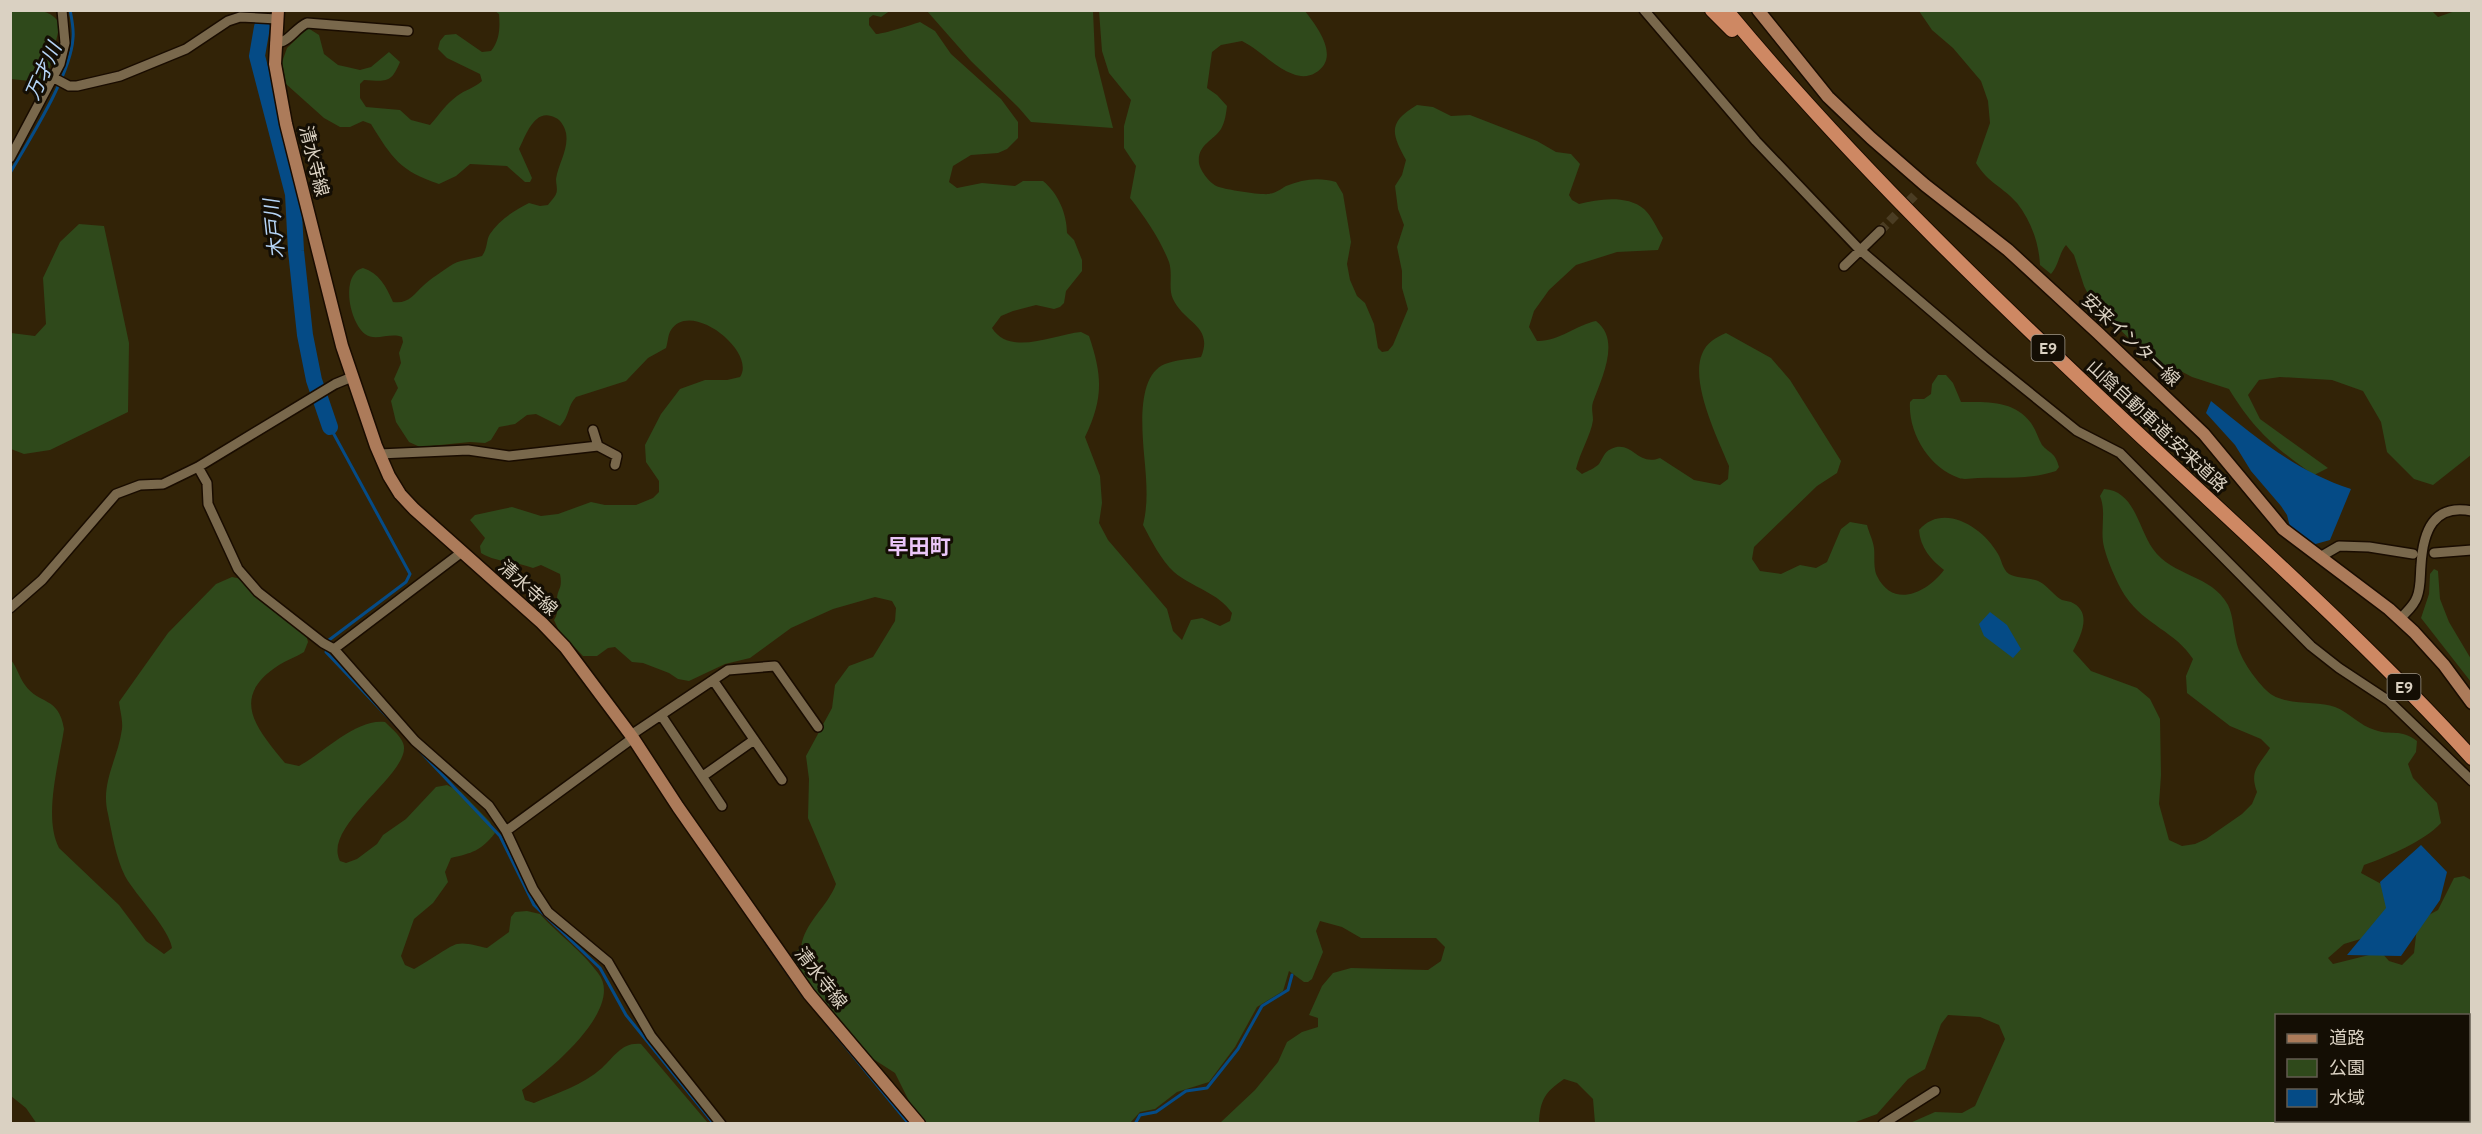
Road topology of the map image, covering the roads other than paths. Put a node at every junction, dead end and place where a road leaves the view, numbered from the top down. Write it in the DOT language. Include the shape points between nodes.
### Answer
graph roads {
  1 [pos="62,10"];
  2 [pos="1644,10"];
  3 [pos="1713,10"];
  4 [pos="1726,10"];
  5 [pos="1758,10"];
  6 [pos="278,15"];
  7 [pos="408,30"];
  8 [pos="275,43"];
  9 [pos="54,78"];
  10 [pos="1845,145"];
  11 [pos="10,158"];
  12 [pos="1880,231"];
  13 [pos="1860,250"];
  14 [pos="1844,266"];
  15 [pos="352,376"];
  16 [pos="593,430"];
  17 [pos="598,446"];
  18 [pos="623,447"];
  19 [pos="379,454"];
  20 [pos="198,467"];
  21 [pos="2472,511"];
  22 [pos="2472,550"];
  23 [pos="462,552"];
  24 [pos="2434,553"];
  25 [pos="2413,555"];
  26 [pos="2320,557"];
  27 [pos="10,608"];
  28 [pos="2400,619"];
  29 [pos="334,649"];
  30 [pos="713,680"];
  31 [pos="2472,704"];
  32 [pos="661,715"];
  33 [pos="818,727"];
  34 [pos="632,736"];
  35 [pos="754,740"];
  36 [pos="2472,758"];
  37 [pos="703,776"];
  38 [pos="782,780"];
  39 [pos="2472,781"];
  40 [pos="722,806"];
  41 [pos="506,831"];
  42 [pos="1935,1091"];
  43 [pos="721,1124"];
  44 [pos="919,1124"];
  45 [pos="1883,1124"];
  1 -- 9 [label="street" via="65,43"];
  2 -- 13 [label="street" via="1756,141"];
  3 -- 10 [label="highway"];
  4 -- 10 [label="highway, 山陰自動車道;安来道路 / E9"];
  5 -- 26 [label="main road, 安来インター線" via="1828,97 1921,189 2008,250 2097,332 2204,434 2283,529"];
  6 -- 8 [label="main road, 清水寺線"];
  6 -- 9 [label="street" via="228,21 186,49 120,76 77,86"];
  7 -- 8 [label="street" via="307,23 285,41"];
  8 -- 15 [label="main road, 清水寺線" via="286,124"];
  9 -- 11 [label="street"];
  10 -- 36 [label="highway, 山陰自動車道;安来道路 / E9" via="2040,340 2335,619"];
  12 -- 13 [label="street"];
  13 -- 14 [label="street"];
  13 -- 39 [label="street" via="2077,431 2120,453 2311,646 2389,701"];
  15 -- 19 [label="main road, 清水寺線"];
  15 -- 20 [label="street"];
  16 -- 17 [label="street"];
  17 -- 18 [label="street" via="616,460"];
  17 -- 19 [label="street" via="508,456 468,450"];
  19 -- 23 [label="main road, 清水寺線" via="400,494"];
  20 -- 27 [label="street" via="163,484 140,485 116,494 42,580"];
  20 -- 29 [label="street" via="207,483 208,504 238,569 258,592"];
  21 -- 28 [label="street" via="2453,509 2435,519 2423,552 2418,594"];
  22 -- 24 [label="street"];
  23 -- 29 [label="street"];
  23 -- 34 [label="main road, 清水寺線" via="565,647"];
  25 -- 26 [label="street" via="2368,546 2339,546"];
  26 -- 28 [label="main road, 安来インター線"];
  28 -- 31 [label="main road, 安来インター線" via="2444,665"];
  29 -- 41 [label="street" via="415,741 489,806"];
  30 -- 32 [label="street"];
  30 -- 33 [label="street" via="728,670 776,666"];
  30 -- 35 [label="street"];
  32 -- 34 [label="street"];
  32 -- 37 [label="street"];
  34 -- 41 [label="street"];
  34 -- 44 [label="main road, 清水寺線" via="809,994"];
  35 -- 37 [label="street"];
  35 -- 38 [label="street"];
  37 -- 40 [label="street"];
  41 -- 43 [label="street" via="548,912 608,962 651,1036"];
  42 -- 45 [label="street"];
}
